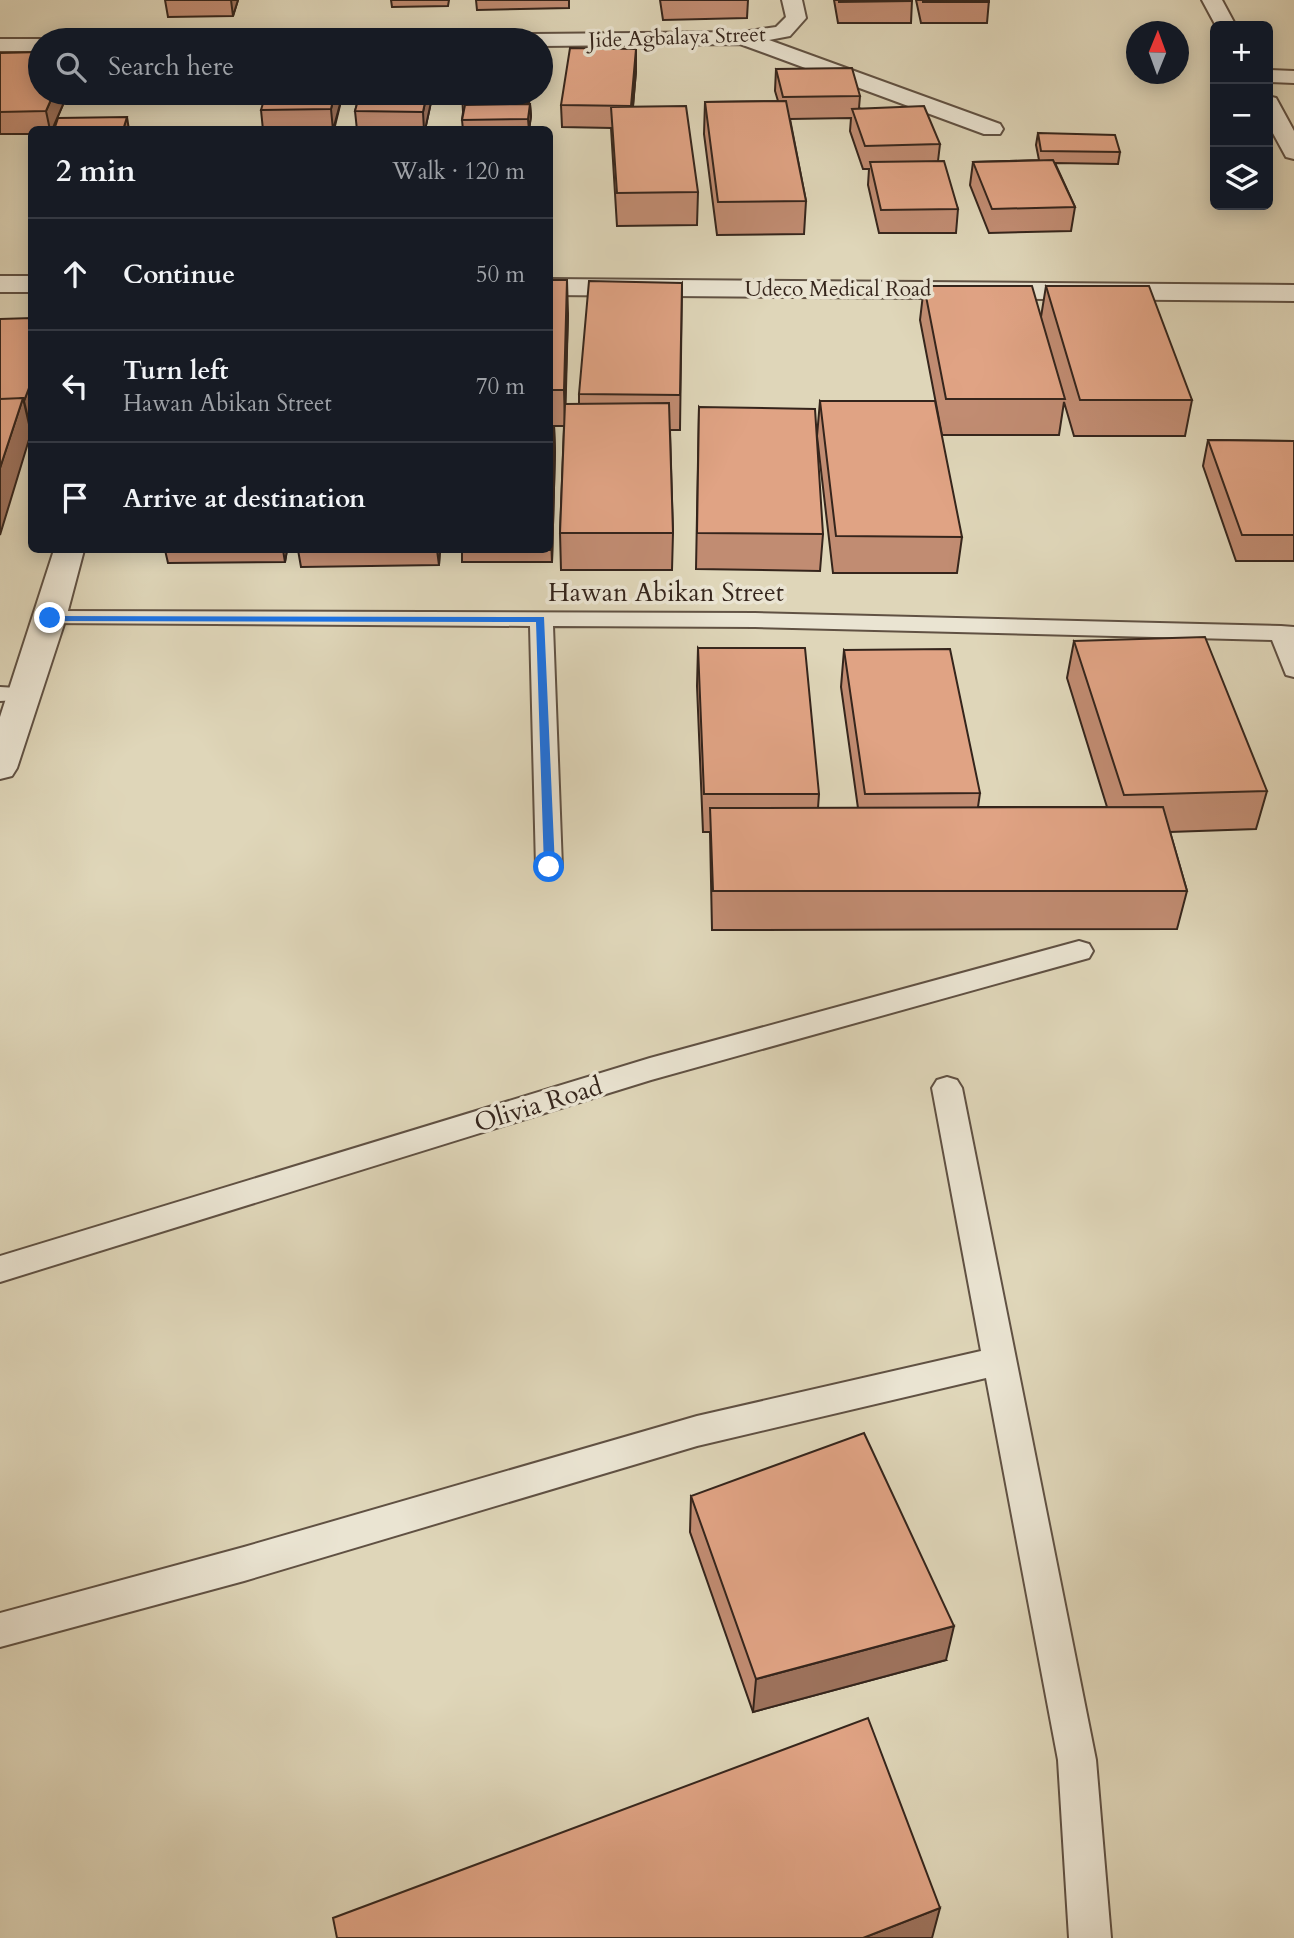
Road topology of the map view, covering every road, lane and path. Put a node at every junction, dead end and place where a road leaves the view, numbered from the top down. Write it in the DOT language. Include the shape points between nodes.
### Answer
graph roads {
  1 [pos="792,0"];
  2 [pos="1212,0"];
  3 [pos="1223,21"];
  4 [pos="743,38"];
  5 [pos="553,40"];
  6 [pos="0,45"];
  7 [pos="28,45"];
  8 [pos="1273,76"];
  9 [pos="1294,77"];
  10 [pos="1273,112"];
  11 [pos="992,129"];
  12 [pos="1294,152"];
  13 [pos="0,284"];
  14 [pos="28,284"];
  15 [pos="553,287"];
  16 [pos="1294,293"];
  17 [pos="68,553"];
  18 [pos="50,618"];
  19 [pos="541,619"];
  20 [pos="1288,634"];
  21 [pos="1294,670"];
  22 [pos="13,694"];
  23 [pos="0,768"];
  24 [pos="549,867"];
  25 [pos="1079,951"];
  26 [pos="947,1088"];
  27 [pos="0,1269"];
  28 [pos="999,1361"];
  29 [pos="0,1630"];
  30 [pos="1090,1938"];
  1 -- 4 [label="street, Jide Agbalaya Street" via="796,18 783,32"];
  2 -- 3 [label="street"];
  4 -- 5 [label="street, Jide Agbalaya Street"];
  4 -- 11 [label="street"];
  6 -- 7 [label="street"];
  8 -- 9 [label="street"];
  10 -- 12 [label="street"];
  13 -- 14 [label="street"];
  15 -- 16 [label="street, Udeco Medical Road"];
  17 -- 18 [label="street"];
  18 -- 19 [label="lane, Hawan Abikan Street"];
  18 -- 22 [label="street"];
  19 -- 20 [label="lane, Hawan Abikan Street"];
  19 -- 24 [label="lane"];
  20 -- 21 [label="lane"];
  22 -- 23 [label="street"];
  25 -- 27 [label="lane, Olivia Road" via="650,1069"];
  26 -- 28 [label="lane"];
  28 -- 29 [label="lane" via="697,1431 244,1564"];
  28 -- 30 [label="lane" via="1077,1760"];
}
